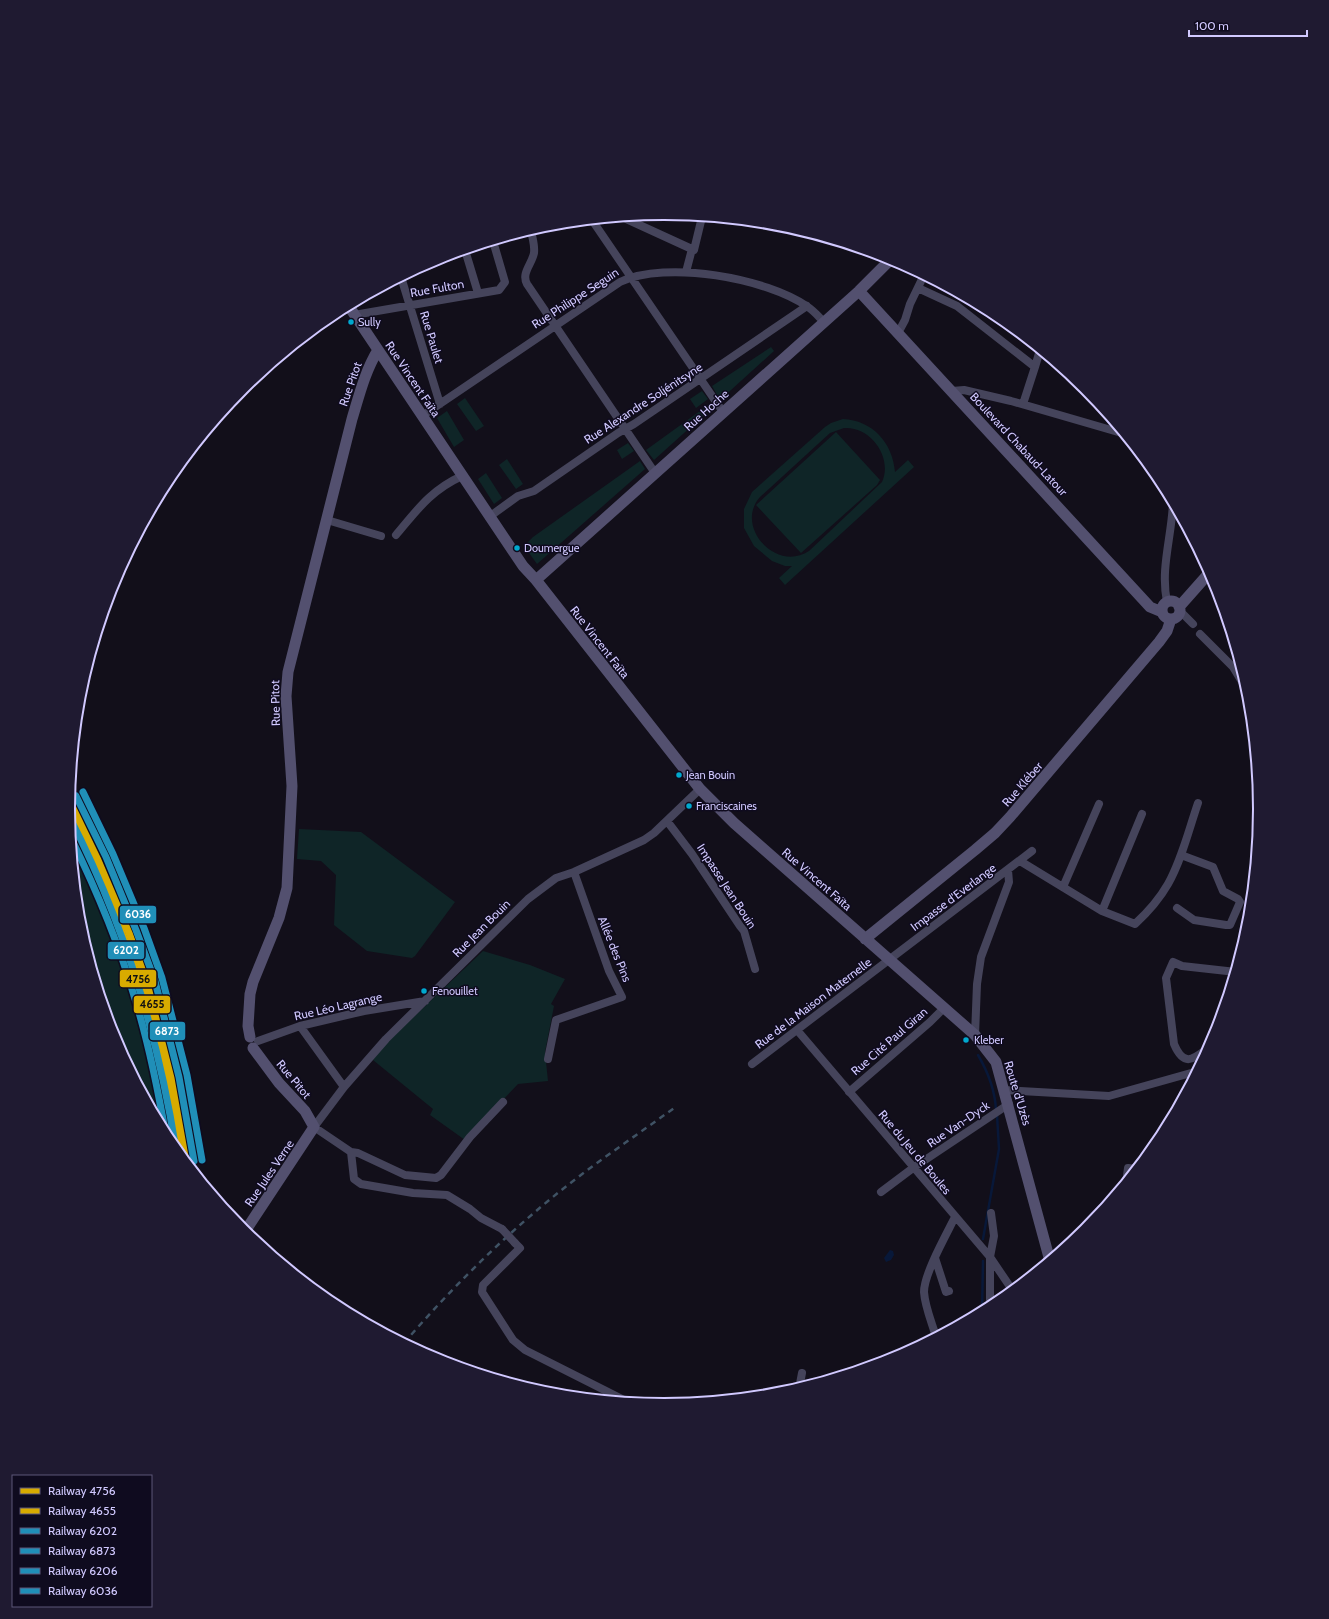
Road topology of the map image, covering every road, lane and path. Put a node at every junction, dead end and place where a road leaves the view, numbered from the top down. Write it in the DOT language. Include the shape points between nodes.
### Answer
graph roads {
  1 [pos="630,221"];
  2 [pos="701,221"];
  3 [pos="595,224"];
  4 [pos="532,235"];
  5 [pos="494,245"];
  6 [pos="692,249"];
  7 [pos="466,254"];
  8 [pos="886,264"];
  9 [pos="686,272"];
  10 [pos="630,277"];
  11 [pos="922,280"];
  12 [pos="402,282"];
  13 [pos="918,288"];
  14 [pos="859,291"];
  15 [pos="478,293"];
  16 [pos="410,306"];
  17 [pos="807,306"];
  18 [pos="351,311"];
  19 [pos="354,315"];
  20 [pos="824,322"];
  21 [pos="554,325"];
  22 [pos="898,333"];
  23 [pos="378,350"];
  24 [pos="1039,355"];
  25 [pos="1035,367"];
  26 [pos="700,380"];
  27 [pos="952,391"];
  28 [pos="440,404"];
  29 [pos="1023,404"];
  30 [pos="723,412"];
  31 [pos="422,416"];
  32 [pos="625,429"];
  33 [pos="1116,431"];
  34 [pos="655,473"];
  35 [pos="462,476"];
  36 [pos="1173,512"];
  37 [pos="489,517"];
  38 [pos="327,520"];
  39 [pos="396,535"];
  40 [pos="381,536"];
  41 [pos="1206,577"];
  42 [pos="536,580"];
  43 [pos="1164,607"];
  44 [pos="1180,610"];
  45 [pos="1171,619"];
  46 [pos="1193,624"];
  47 [pos="1200,634"];
  48 [pos="1239,676"];
  49 [pos="700,789"];
  50 [pos="1198,803"];
  51 [pos="1099,804"];
  52 [pos="1142,814"];
  53 [pos="667,821"];
  54 [pos="1032,851"];
  55 [pos="1181,855"];
  56 [pos="1020,861"];
  57 [pos="1008,870"];
  58 [pos="574,872"];
  59 [pos="1063,887"];
  60 [pos="1177,908"];
  61 [pos="1102,911"];
  62 [pos="865,939"];
  63 [pos="885,957"];
  64 [pos="755,969"];
  65 [pos="1231,971"];
  66 [pos="425,1001"];
  67 [pos="944,1008"];
  68 [pos="300,1026"];
  69 [pos="797,1030"];
  70 [pos="975,1035"];
  71 [pos="254,1042"];
  72 [pos="1200,1055"];
  73 [pos="548,1059"];
  74 [pos="752,1064"];
  75 [pos="1192,1073"];
  76 [pos="344,1087"];
  77 [pos="1004,1090"];
  78 [pos="849,1092"];
  79 [pos="503,1102"];
  80 [pos="1009,1104"];
  81 [pos="314,1127"];
  82 [pos="351,1152"];
  83 [pos="913,1168"];
  84 [pos="881,1192"];
  85 [pos="991,1213"];
  86 [pos="955,1217"];
  87 [pos="248,1226"];
  88 [pos="1049,1256"];
  89 [pos="990,1257"];
  90 [pos="935,1258"];
  91 [pos="1010,1287"];
  92 [pos="949,1291"];
  93 [pos="990,1301"];
  94 [pos="935,1333"];
  95 [pos="802,1373"];
  96 [pos="800,1383"];
  97 [pos="619,1397"];
  1 -- 6 [label="street"];
  2 -- 6 [label="street" via="694,250"];
  3 -- 10 [label="street"];
  4 -- 21 [label="street" via="534,253 524,279"];
  5 -- 15 [label="street, Rue Fulton" via="504,282 499,290"];
  6 -- 9 [label="street"];
  7 -- 15 [label="street"];
  8 -- 14 [label="street, Rue Hoche"];
  9 -- 10 [label="street, Rue Philippe Seguin"];
  9 -- 17 [label="street, Rue Philippe Seguin" via="758,285"];
  10 -- 21 [label="street, Rue Philippe Seguin"];
  10 -- 26 [label="street"];
  11 -- 13 [label="street"];
  12 -- 16 [label="street, Rue Paulet"];
  13 -- 22 [label="street"];
  13 -- 25 [label="street" via="957,306"];
  14 -- 20 [label="street, Rue Hoche"];
  14 -- 22 [label="street, Boulevard Chabaud-Latour"];
  15 -- 16 [label="street, Rue Fulton"];
  16 -- 19 [label="street, Rue Fulton"];
  16 -- 28 [label="street, Rue Paulet"];
  17 -- 20 [label="street, Rue Philippe Seguin"];
  17 -- 26 [label="street, Rue Alexandre Soljénitsyne"];
  18 -- 19 [label="street, Rue Vincent Faïta"];
  19 -- 23 [label="street, Rue Vincent Faïta"];
  20 -- 30 [label="street, Rue Hoche"];
  21 -- 28 [label="street, Rue Philippe Seguin"];
  21 -- 32 [label="street"];
  22 -- 27 [label="street, Boulevard Chabaud-Latour"];
  23 -- 31 [label="street, Rue Vincent Faïta"];
  23 -- 38 [label="street, Rue Pitot" via="364,381 352,419"];
  24 -- 25 [label="street"];
  25 -- 29 [label="street"];
  26 -- 30 [label="street"];
  26 -- 32 [label="street, Rue Alexandre Soljénitsyne"];
  27 -- 29 [label="street" via="964,390"];
  27 -- 43 [label="street, Boulevard Chabaud-Latour" via="1150,607"];
  28 -- 31 [label="street, Rue Philippe Seguin"];
  29 -- 33 [label="street"];
  30 -- 34 [label="street, Rue Hoche"];
  31 -- 35 [label="street, Rue Vincent Faïta"];
  32 -- 34 [label="street"];
  32 -- 37 [label="street, Rue Alexandre Soljénitsyne" via="534,491 518,496"];
  34 -- 42 [label="street, Rue Hoche"];
  35 -- 37 [label="street, Rue Vincent Faïta"];
  35 -- 39 [label="street" via="429,497"];
  36 -- 43 [label="street" via="1165,562"];
  37 -- 42 [label="street, Rue Vincent Faïta" via="523,566"];
  38 -- 40 [label="street"];
  38 -- 71 [label="street, Rue Pitot" via="288,672 286,696 292,786 287,888 250,994 248,1026"];
  41 -- 44 [label="street, Rue Kléber"];
  42 -- 49 [label="street, Rue Vincent Faïta"];
  43 -- 44 [label="street" via="1174,602"];
  43 -- 45 [label="street" via="1165,617"];
  44 -- 45 [label="street, Rue Kléber" via="1176,617"];
  44 -- 46 [label="street"];
  45 -- 62 [label="street, Rue Kléber" via="1168,631 1160,642 1010,817 975,850"];
  47 -- 48 [label="street"];
  49 -- 53 [label="street, Rue Jean Bouin"];
  49 -- 62 [label="street, Rue Vincent Faïta" via="734,823"];
  50 -- 55 [label="street"];
  51 -- 59 [label="street"];
  52 -- 61 [label="street"];
  53 -- 58 [label="street, Rue Jean Bouin" via="644,840"];
  53 -- 64 [label="street, Impasse Jean Bouin" via="744,930"];
  54 -- 56 [label="street, Impasse d'Everlange"];
  55 -- 60 [label="street" via="1213,867 1223,891 1240,902 1230,925 1194,920"];
  55 -- 61 [label="street" via="1168,884 1144,917 1135,924"];
  56 -- 57 [label="street, Impasse d'Everlange"];
  56 -- 59 [label="street"];
  57 -- 63 [label="street, Impasse d'Everlange"];
  57 -- 70 [label="street" via="1009,882 981,957"];
  58 -- 66 [label="street, Rue Jean Bouin" via="556,878 528,899"];
  58 -- 73 [label="street, Allée des Pins" via="609,971 622,998 556,1020"];
  59 -- 61 [label="street"];
  62 -- 63 [label="street, Rue Vincent Faïta"];
  63 -- 67 [label="street, Route d'Uzès"];
  63 -- 69 [label="street, Rue de la Maison Maternelle"];
  65 -- 72 [label="street" via="1182,966 1173,962 1166,978 1174,1044 1181,1057 1189,1060"];
  66 -- 68 [label="street, Rue Léo Lagrange" via="364,1011"];
  66 -- 76 [label="street, Rue Jean Bouin" via="386,1039"];
  67 -- 70 [label="street, Route d'Uzès"];
  67 -- 78 [label="street, Rue Cité Paul Giran"];
  68 -- 71 [label="street, Rue Léo Lagrange"];
  68 -- 76 [label="street"];
  69 -- 74 [label="street, Rue de la Maison Maternelle"];
  69 -- 78 [label="street, Rue du Jeu de Boules"];
  70 -- 77 [label="street, Route d'Uzès" via="996,1062"];
  71 -- 81 [label="street, Rue Pitot" via="279,1083 305,1112"];
  75 -- 77 [label="street" via="1109,1096"];
  76 -- 81 [label="street, Rue Jean Bouin"];
  77 -- 80 [label="street, Route d'Uzès"];
  78 -- 83 [label="street, Rue du Jeu de Boules"];
  79 -- 82 [label="street" via="436,1178 405,1175"];
  80 -- 83 [label="street, Rue Van-Dyck"];
  80 -- 88 [label="street, Route d'Uzès"];
  81 -- 82 [label="street"];
  81 -- 87 [label="street, Rue Jules Verne"];
  82 -- 97 [label="street, bridge" via="354,1180 361,1184 413,1193 447,1195 502,1229 520,1248 482,1289 483,1296 504,1328 525,1350"];
  83 -- 84 [label="street, Rue Van-Dyck"];
  83 -- 86 [label="street, Rue du Jeu de Boules"];
  85 -- 89 [label="street" via="994,1236"];
  86 -- 89 [label="street, Rue du Jeu de Boules"];
  86 -- 90 [label="street"];
  89 -- 91 [label="street, Rue du Jeu de Boules"];
  89 -- 93 [label="street"];
  90 -- 92 [label="street" via="946,1292"];
  90 -- 94 [label="street" via="924,1291"];
  95 -- 96 [label="street"];
}
